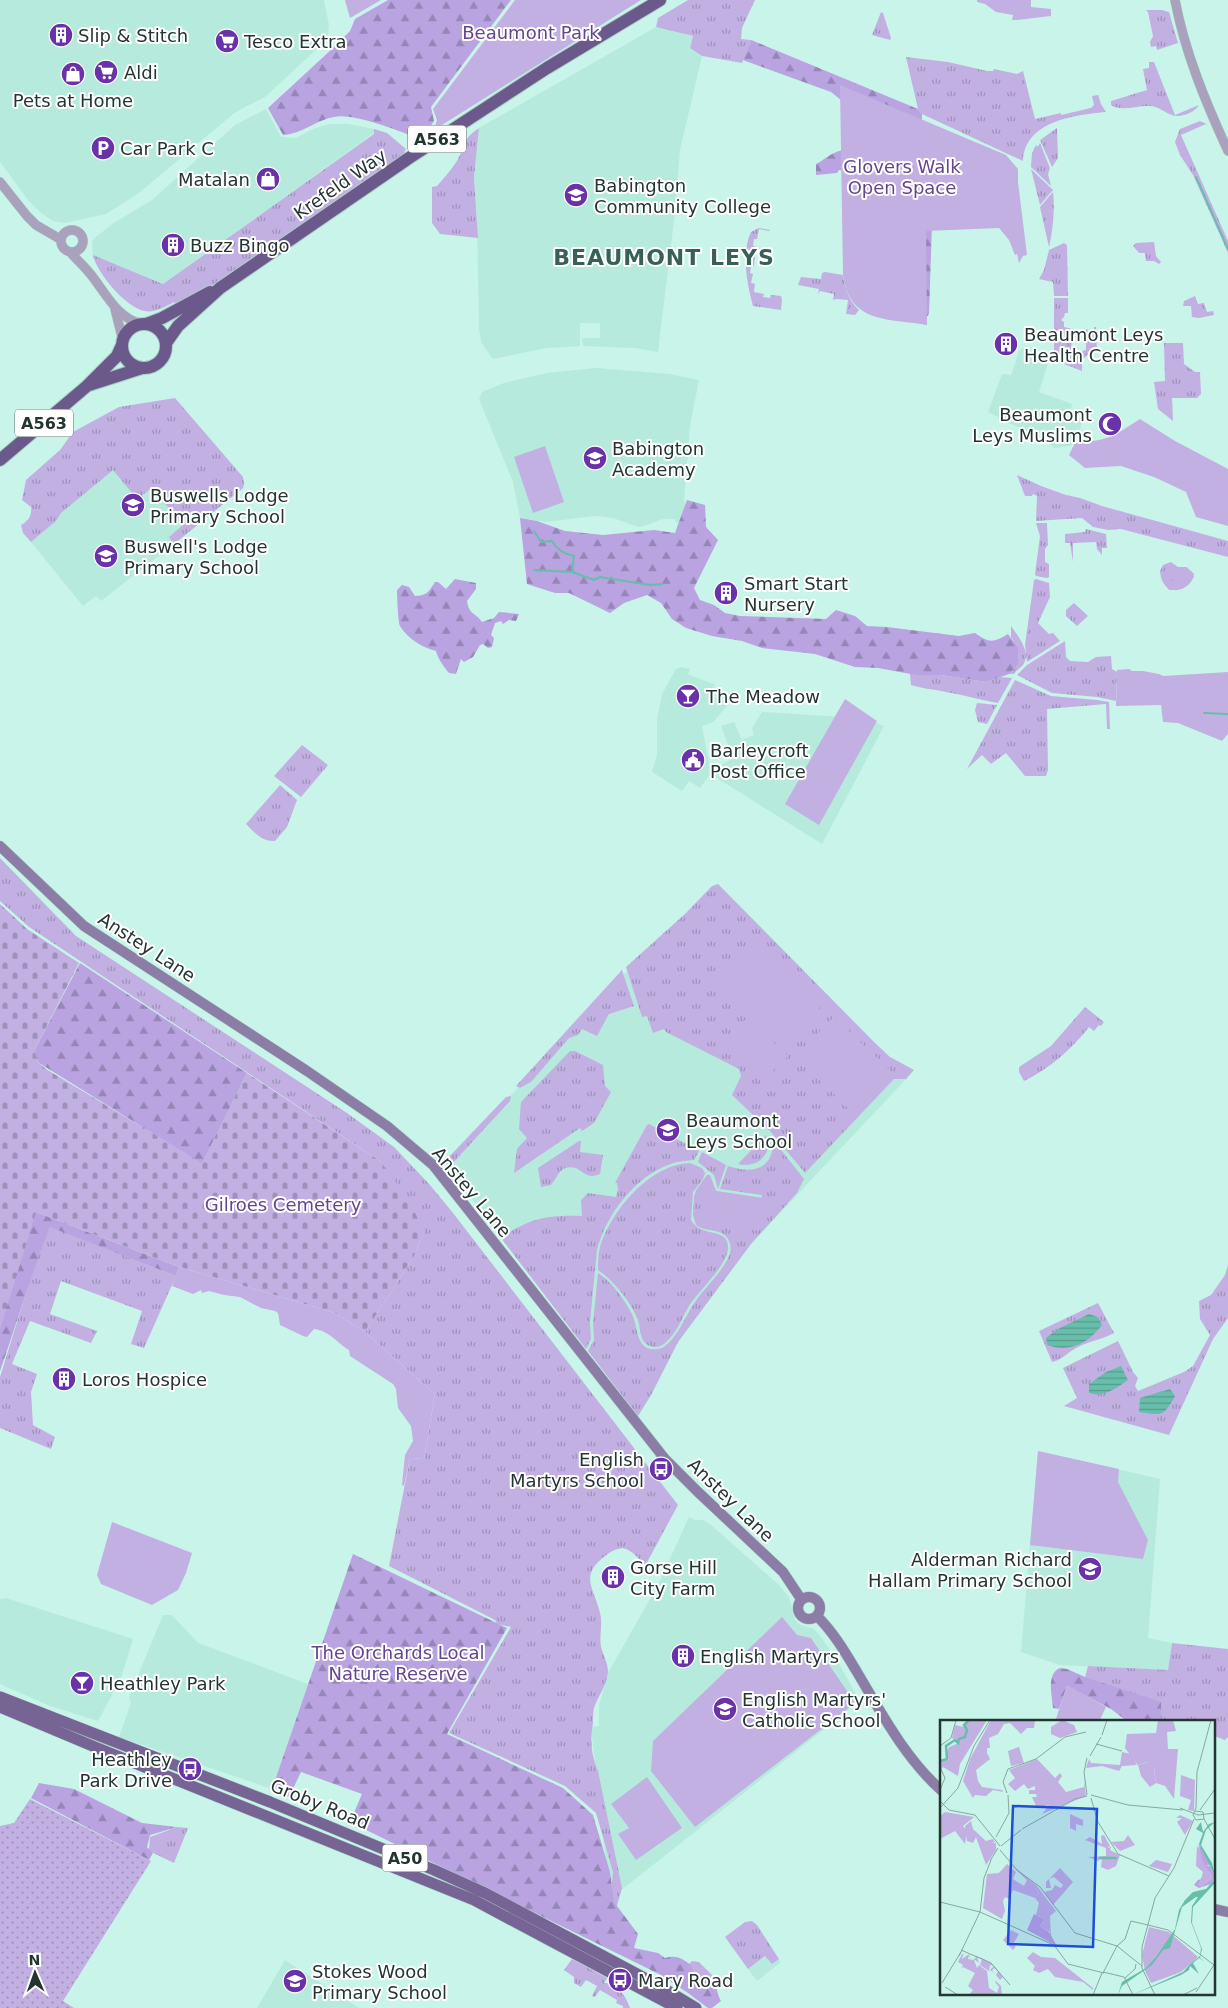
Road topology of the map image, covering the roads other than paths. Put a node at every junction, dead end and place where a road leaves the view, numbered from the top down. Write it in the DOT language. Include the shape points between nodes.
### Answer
graph roads {
  1 [pos="660,0"];
  2 [pos="1175,0"];
  3 [pos="1228,151"];
  4 [pos="0,182"];
  5 [pos="60,239"];
  6 [pos="76,251"];
  7 [pos="220,288"];
  8 [pos="115,309"];
  9 [pos="144,324"];
  10 [pos="166,342"];
  11 [pos="122,343"];
  12 [pos="142,368"];
  13 [pos="87,386"];
  14 [pos="0,460"];
  15 [pos="0,846"];
  16 [pos="801,1599"];
  17 [pos="817,1616"];
  18 [pos="0,1697"];
  19 [pos="0,1707"];
  20 [pos="940,1789"];
  21 [pos="677,2008"];
  22 [pos="696,2008"];
  1 -- 7 [label="highway, Krefeld Way / A563" via="547,68 409,158"];
  2 -- 3 [label="street" via="1185,44"];
  4 -- 5 [label="street" via="36,225"];
  5 -- 6 [label="street" via="65,250"];
  5 -- 6 [label="street" via="70,230 80,232 84,242"];
  6 -- 8 [label="street"];
  7 -- 9 [label="highway, Krefeld Way / A563"];
  7 -- 10 [label="highway, Krefeld Way / A563" via="178,326"];
  8 -- 9 [label="street" via="130,320"];
  8 -- 11 [label="street"];
  9 -- 10 [label="highway" via="157,328"];
  9 -- 11 [label="highway" via="126,333"];
  10 -- 12 [label="highway" via="165,354 158,363"];
  11 -- 12 [label="highway" via="126,358"];
  11 -- 13 [label="highway, A563" via="117,356"];
  12 -- 13 [label="highway, A563"];
  13 -- 14 [label="highway, A563"];
  15 -- 16 [label="main road, Anstey Lane" via="84,926 307,1071 387,1126 433,1165 665,1459 783,1572"];
  16 -- 17 [label="main road, Anstey Lane" via="809,1596 818,1600 820,1611"];
  16 -- 17 [label="main road, Anstey Lane" via="797,1606 800,1615 807,1619"];
  17 -- 20 [label="main road, Anstey Lane" via="833,1632 899,1742"];
  18 -- 22 [label="main road, Groby Road / A50" via="434,1870 511,1906"];
  19 -- 21 [label="main road, Groby Road / A50" via="474,1900"];
}
